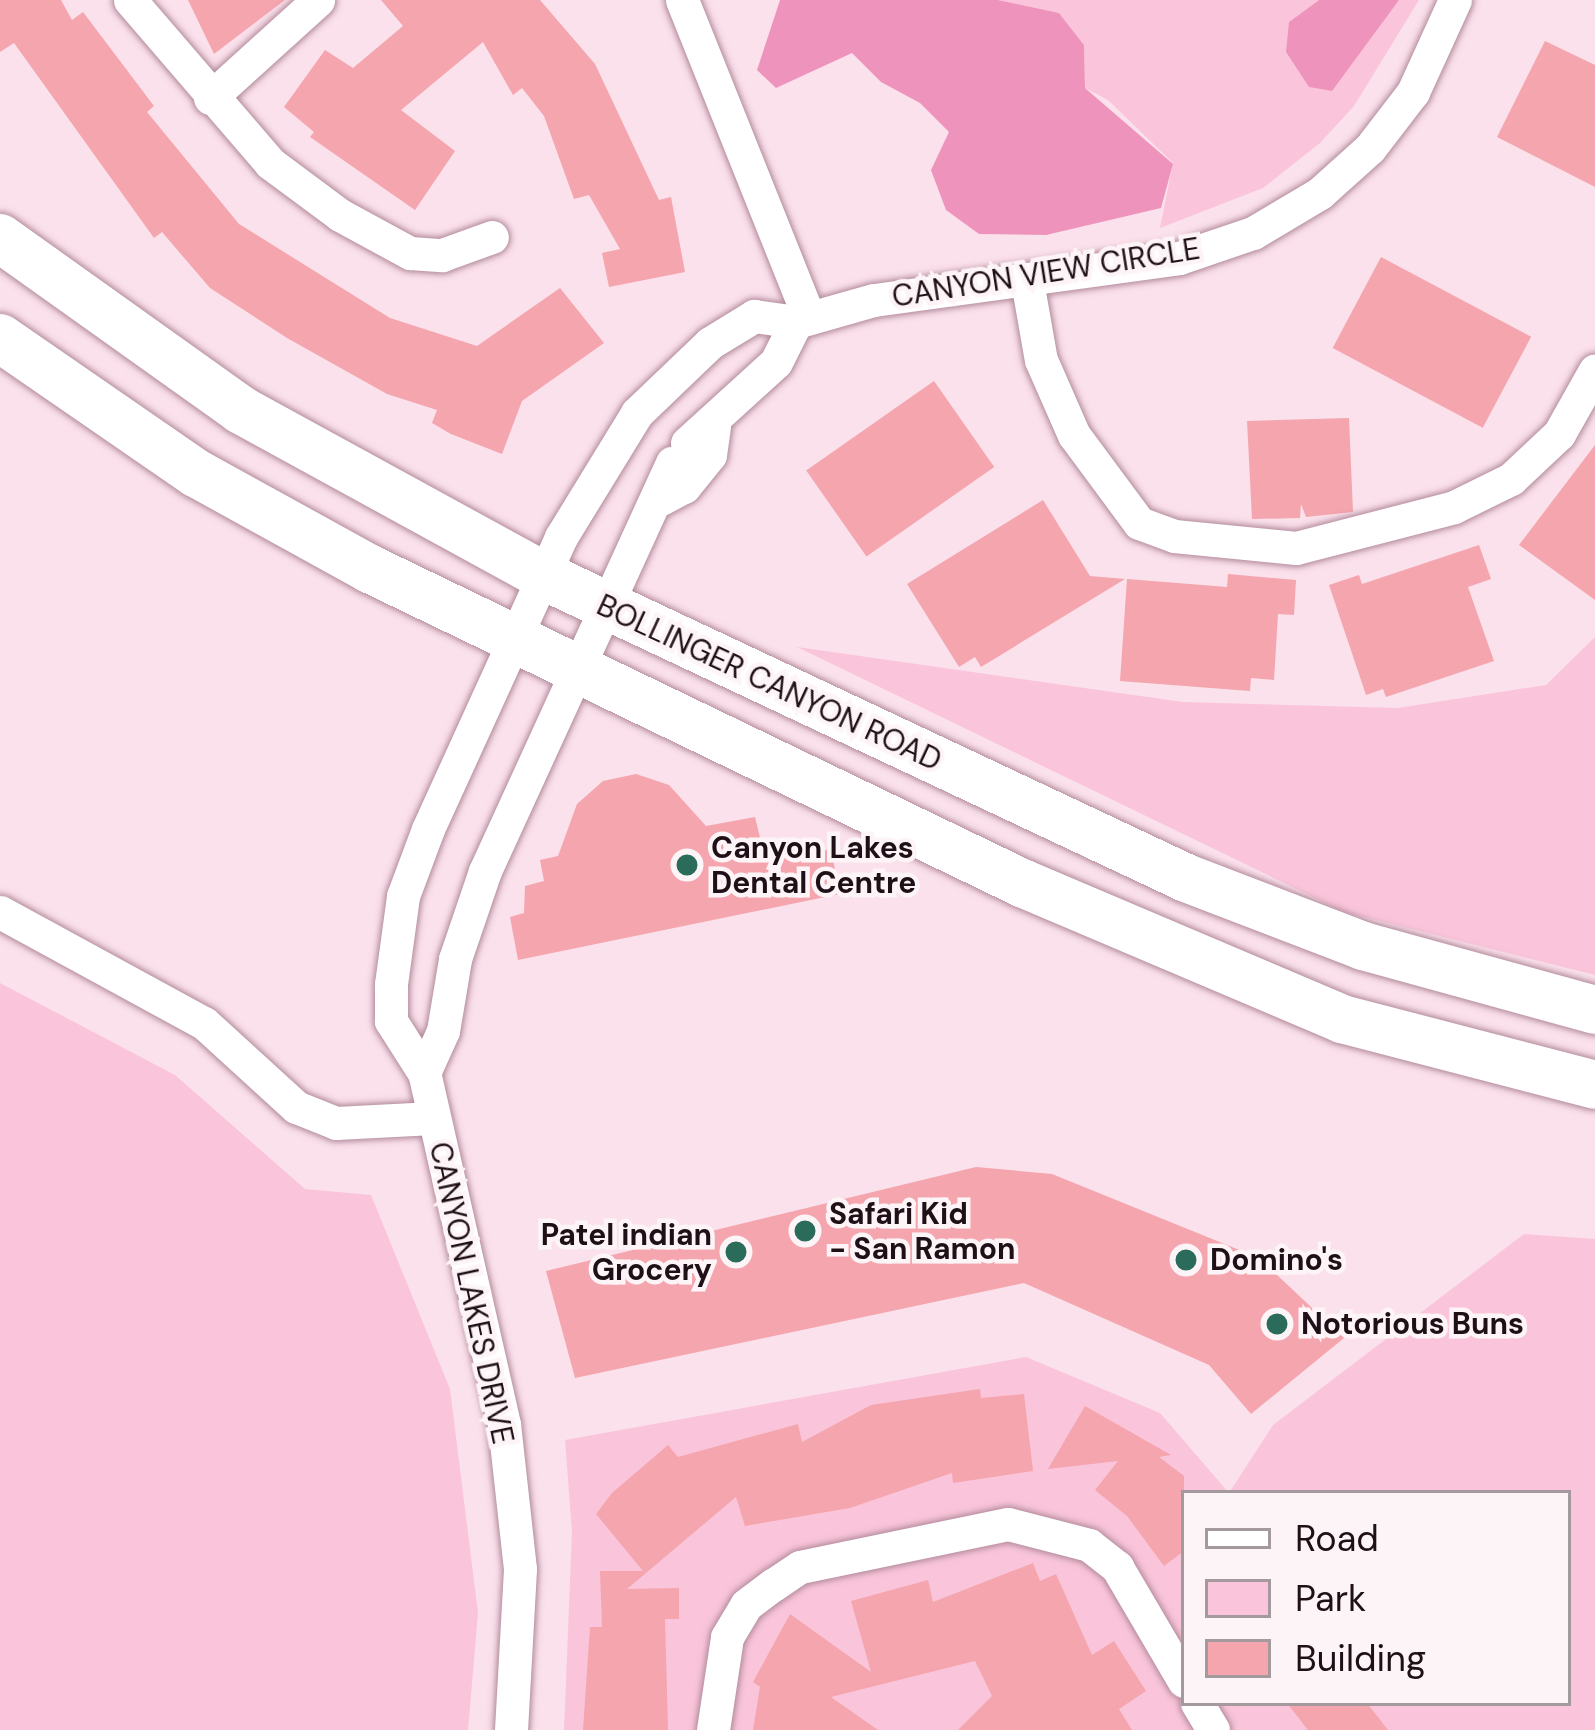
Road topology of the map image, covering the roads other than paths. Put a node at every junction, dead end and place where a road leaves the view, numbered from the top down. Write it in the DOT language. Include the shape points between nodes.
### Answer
graph roads {
  1 [pos="130,0"];
  2 [pos="318,0"];
  3 [pos="682,0"];
  4 [pos="1455,0"];
  5 [pos="210,98"];
  6 [pos="492,236"];
  7 [pos="0,238"];
  8 [pos="1027,280"];
  9 [pos="802,320"];
  10 [pos="0,338"];
  11 [pos="1595,370"];
  12 [pos="691,444"];
  13 [pos="661,499"];
  14 [pos="544,577"];
  15 [pos="604,605"];
  16 [pos="513,642"];
  17 [pos="574,672"];
  18 [pos="0,912"];
  19 [pos="1595,1010"];
  20 [pos="424,1073"];
  21 [pos="1595,1085"];
  22 [pos="433,1118"];
  23 [pos="1181,1676"];
  24 [pos="511,1730"];
  25 [pos="713,1730"];
  1 -- 5 [label="street"];
  2 -- 5 [label="street"];
  3 -- 9 [label="street"];
  4 -- 8 [label="street, CANYON VIEW CIRCLE" via="1413,92 1370,148 1320,193 1253,233 1179,258"];
  5 -- 6 [label="street" via="270,163 410,253 442,255"];
  7 -- 14 [label="main road, BOLLINGER CANYON ROAD" via="242,410"];
  8 -- 9 [label="street, CANYON VIEW CIRCLE" via="874,300"];
  8 -- 11 [label="street" via="1041,360 1075,435 1139,523 1174,536 1296,548 1454,507 1511,478 1559,434"];
  9 -- 12 [label="street" via="776,362"];
  9 -- 14 [label="street, CANYON VIEW CIRCLE" via="754,316 664,382 608,453"];
  10 -- 16 [label="main road" via="196,473"];
  12 -- 13 [label="street"];
  12 -- 13 [label="street" via="710,455 685,487"];
  13 -- 15 [label="street"];
  14 -- 15 [label="main road, BOLLINGER CANYON ROAD"];
  14 -- 16 [label="street, CANYON LAKES DRIVE"];
  15 -- 17 [label="street"];
  15 -- 19 [label="main road, BOLLINGER CANYON ROAD" via="1186,878 1363,946"];
  16 -- 17 [label="main road"];
  16 -- 20 [label="street, CANYON LAKES DRIVE" via="403,896 391,1021"];
  17 -- 20 [label="street" via="485,871 454,959 443,1031"];
  17 -- 21 [label="main road" via="1182,955 1342,1019"];
  18 -- 22 [label="street" via="204,1023 296,1107 336,1123"];
  20 -- 22 [label="street, CANYON LAKES DRIVE"];
  22 -- 24 [label="street, CANYON LAKES DRIVE" via="504,1424 520,1569"];
  23 -- 25 [label="street" via="1117,1568 1089,1545 1008,1524 800,1567 773,1585 746,1605 727,1637"];
}
